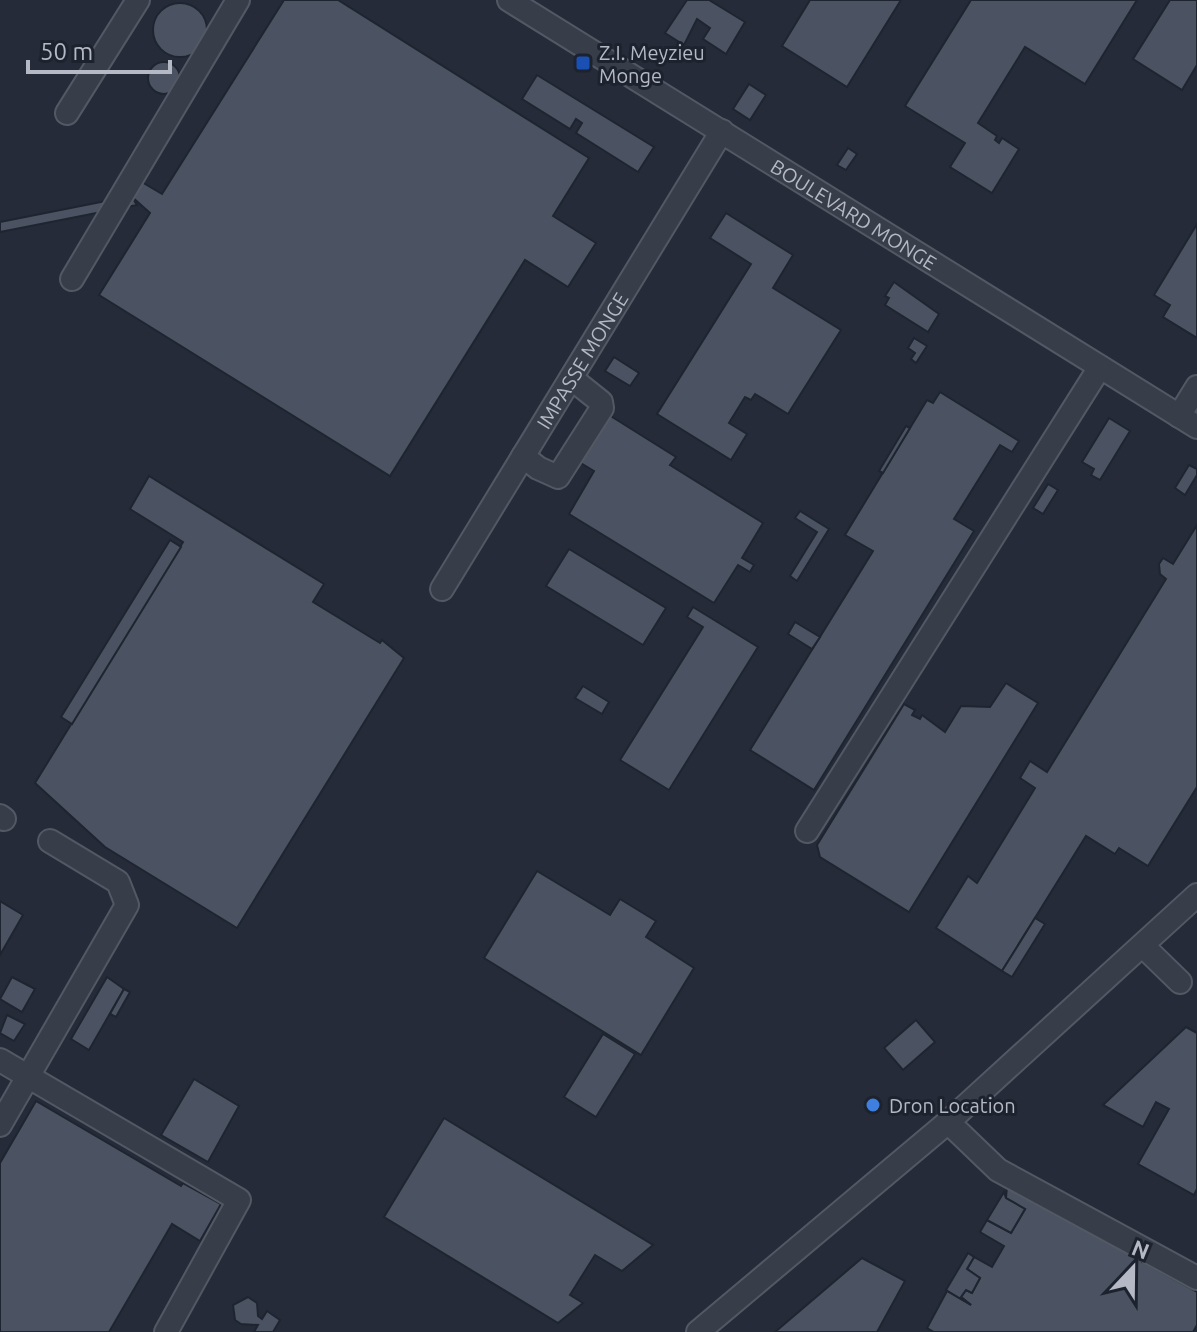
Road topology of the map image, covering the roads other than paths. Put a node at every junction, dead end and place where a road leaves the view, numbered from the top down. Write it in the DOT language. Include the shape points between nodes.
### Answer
graph roads {
  1 [pos="138,0"];
  2 [pos="238,0"];
  3 [pos="509,0"];
  4 [pos="67,113"];
  5 [pos="722,131"];
  6 [pos="72,279"];
  7 [pos="1100,367"];
  8 [pos="571,378"];
  9 [pos="1197,387"];
  10 [pos="1188,421"];
  11 [pos="523,456"];
  12 [pos="442,589"];
  13 [pos="807,831"];
  14 [pos="50,841"];
  15 [pos="1197,895"];
  16 [pos="1143,946"];
  17 [pos="1180,982"];
  18 [pos="0,1060"];
  19 [pos="28,1077"];
  20 [pos="948,1122"];
  21 [pos="0,1125"];
  22 [pos="1197,1278"];
  23 [pos="166,1332"];
  24 [pos="698,1332"];
  1 -- 4 [label="street"];
  2 -- 6 [label="street"];
  3 -- 5 [label="street, BOULEVARD MONGE"];
  5 -- 7 [label="street, BOULEVARD MONGE"];
  5 -- 8 [label="street, IMPASSE MONGE"];
  7 -- 10 [label="street, BOULEVARD MONGE"];
  7 -- 13 [label="street"];
  8 -- 11 [label="street, IMPASSE MONGE"];
  8 -- 11 [label="street" via="602,408 558,477"];
  9 -- 10 [label="street"];
  11 -- 12 [label="street, IMPASSE MONGE"];
  14 -- 19 [label="street" via="118,882 127,905"];
  15 -- 16 [label="street"];
  16 -- 17 [label="street"];
  16 -- 20 [label="street"];
  18 -- 19 [label="street"];
  19 -- 21 [label="street"];
  19 -- 23 [label="street" via="239,1200"];
  20 -- 22 [label="street" via="998,1170"];
  20 -- 24 [label="street"];
}
